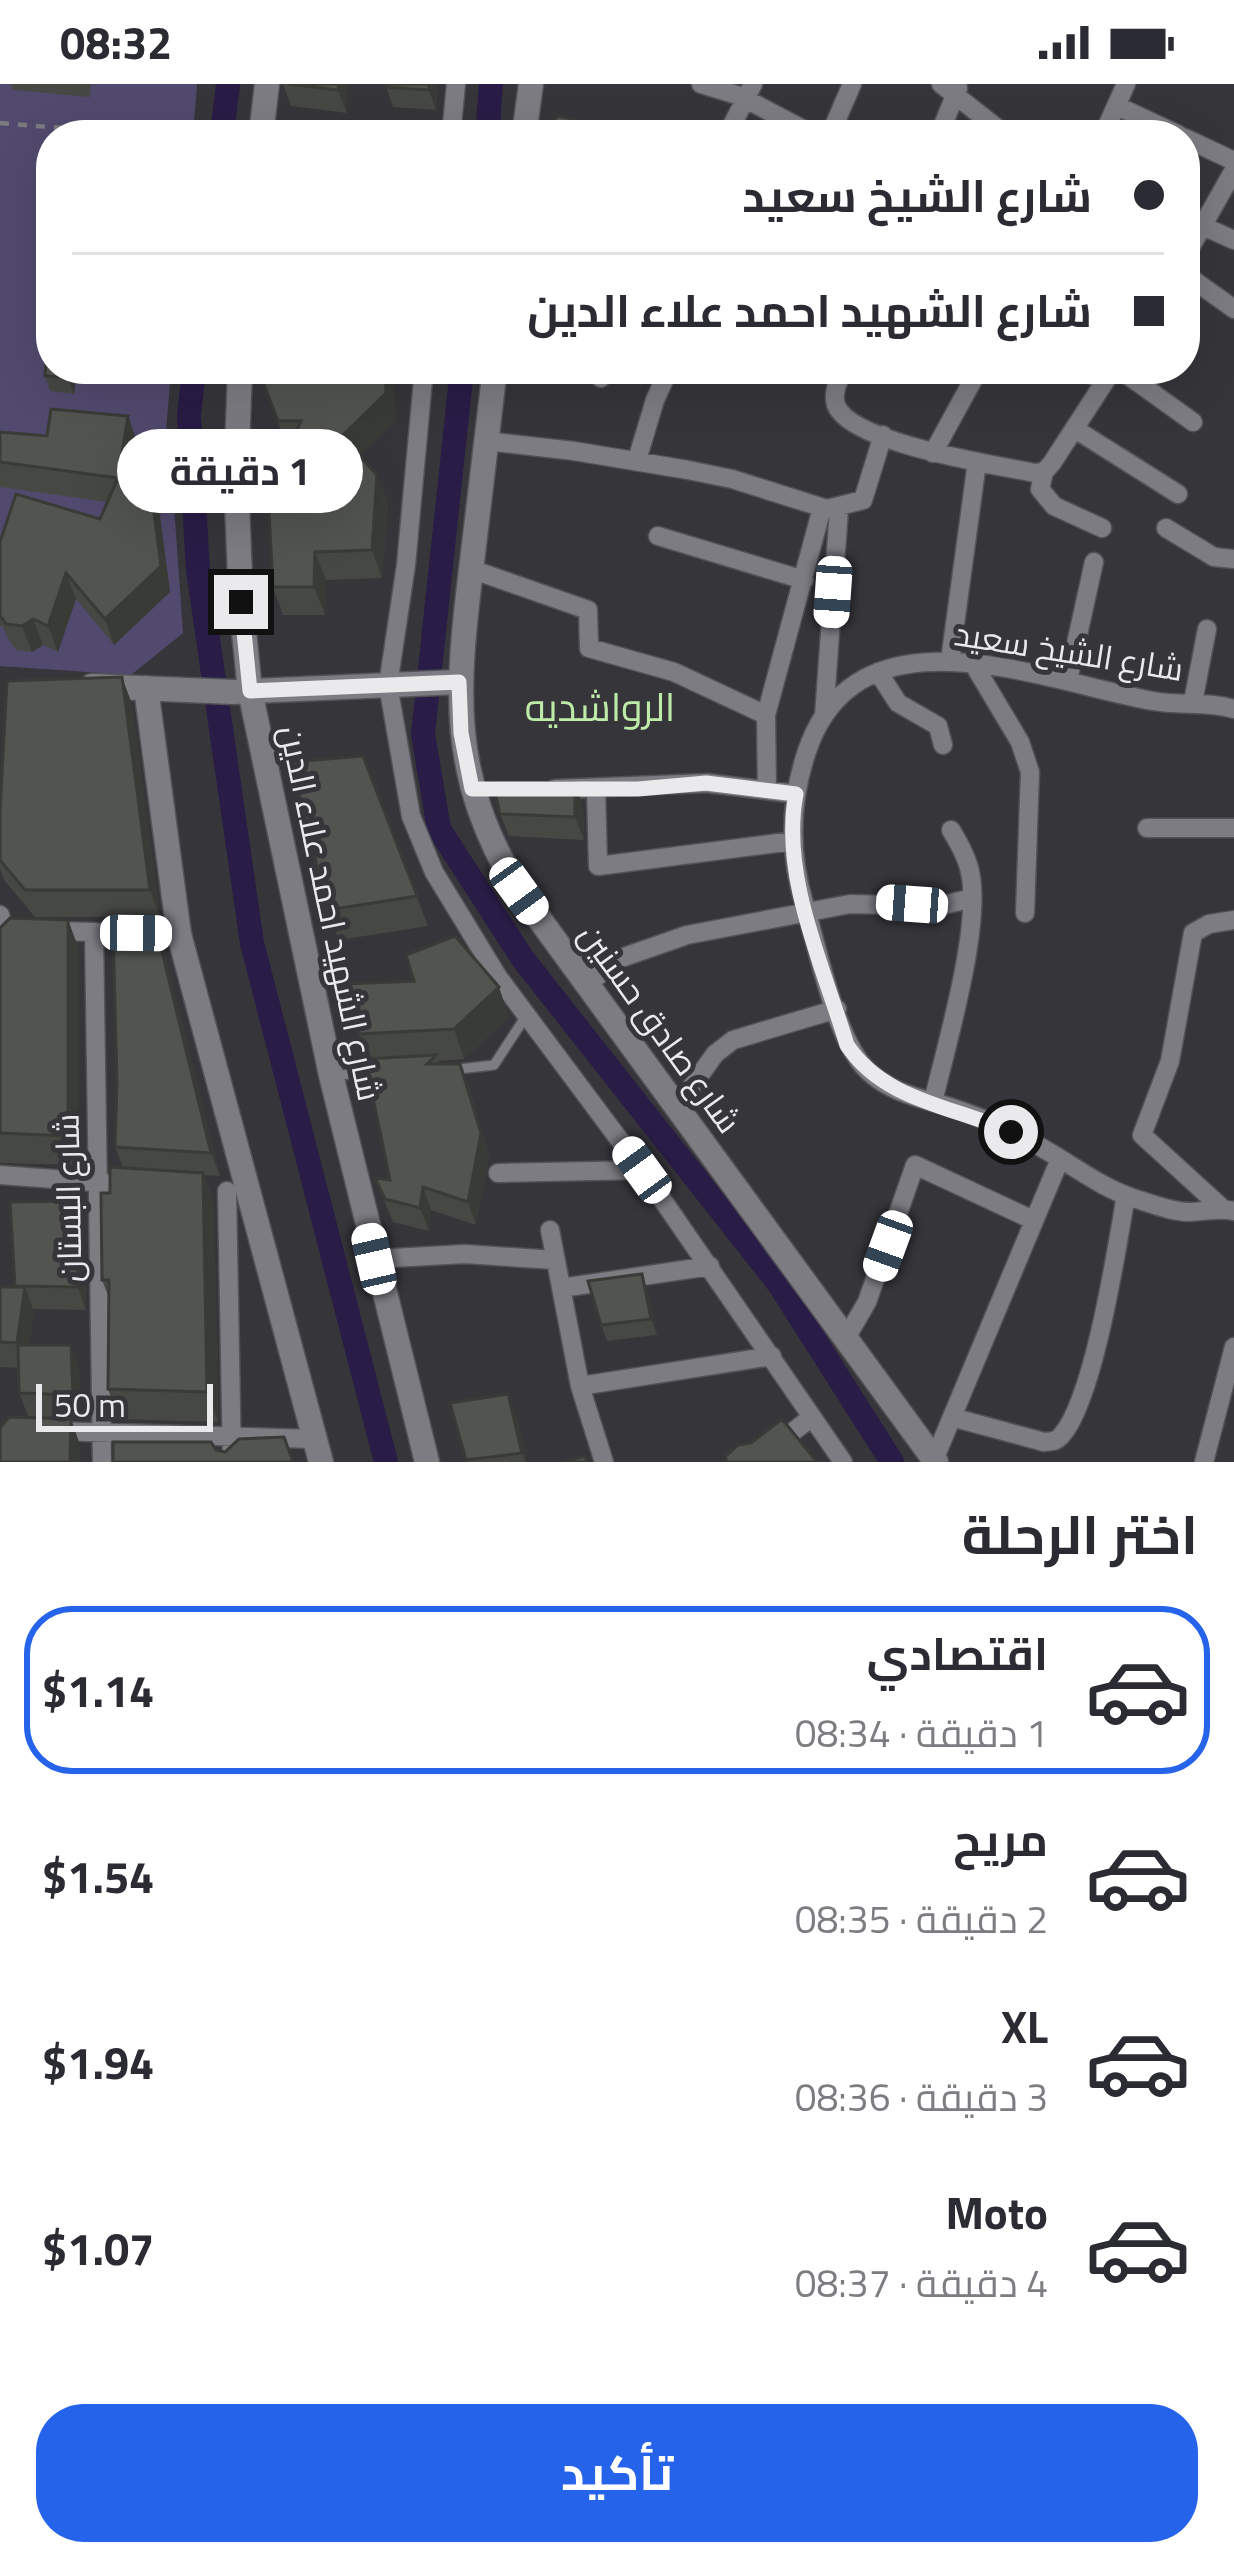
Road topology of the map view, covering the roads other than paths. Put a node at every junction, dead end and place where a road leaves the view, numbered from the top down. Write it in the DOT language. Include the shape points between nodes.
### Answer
graph roads {
  1 [pos="267,84"];
  2 [pos="456,84"];
  3 [pos="530,84"];
  4 [pos="701,84"];
  5 [pos="852,84"];
  6 [pos="1126,84"];
  7 [pos="953,88"];
  8 [pos="750,91"];
  9 [pos="1117,106"];
  10 [pos="263,120"];
  11 [pos="452,120"];
  12 [pos="532,120"];
  13 [pos="735,120"];
  14 [pos="792,120"];
  15 [pos="836,120"];
  16 [pos="944,120"];
  17 [pos="989,120"];
  18 [pos="1110,120"];
  19 [pos="1147,120"];
  20 [pos="1200,145"];
  21 [pos="1234,161"];
  22 [pos="1234,170"];
  23 [pos="1205,227"];
  24 [pos="1200,234"];
  25 [pos="1234,240"];
  26 [pos="1200,285"];
  27 [pos="1234,309"];
  28 [pos="239,384"];
  29 [pos="423,384"];
  30 [pos="493,384"];
  31 [pos="663,384"];
  32 [pos="837,384"];
  33 [pos="971,384"];
  34 [pos="1105,384"];
  35 [pos="1130,384"];
  36 [pos="1193,422"];
  37 [pos="1075,429"];
  38 [pos="883,435"];
  39 [pos="486,441"];
  40 [pos="933,453"];
  41 [pos="637,460"];
  42 [pos="977,461"];
  43 [pos="1045,472"];
  44 [pos="1178,494"];
  45 [pos="830,508"];
  46 [pos="1102,527"];
  47 [pos="1166,528"];
  48 [pos="658,536"];
  49 [pos="1234,559"];
  50 [pos="1094,562"];
  51 [pos="471,569"];
  52 [pos="804,580"];
  53 [pos="1207,629"];
  54 [pos="950,662"];
  55 [pos="974,664"];
  56 [pos="878,672"];
  57 [pos="1067,680"];
  58 [pos="452,682"];
  59 [pos="62,684"];
  60 [pos="398,684"];
  61 [pos="153,688"];
  62 [pos="241,691"];
  63 [pos="1193,702"];
  64 [pos="1234,709"];
  65 [pos="766,715"];
  66 [pos="824,716"];
  67 [pos="943,746"];
  68 [pos="536,789"];
  69 [pos="596,789"];
  70 [pos="767,790"];
  71 [pos="796,794"];
  72 [pos="1147,828"];
  73 [pos="1234,828"];
  74 [pos="951,830"];
  75 [pos="793,841"];
  76 [pos="972,898"];
  77 [pos="806,910"];
  78 [pos="1025,914"];
  79 [pos="1234,920"];
  80 [pos="2,929"];
  81 [pos="94,933"];
  82 [pos="179,934"];
  83 [pos="587,984"];
  84 [pos="837,1009"];
  85 [pos="527,1015"];
  86 [pos="440,1070"];
  87 [pos="396,1072"];
  88 [pos="331,1075"];
  89 [pos="933,1102"];
  90 [pos="677,1107"];
  91 [pos="1060,1159"];
  92 [pos="642,1170"];
  93 [pos="498,1172"];
  94 [pos="0,1175"];
  95 [pos="98,1183"];
  96 [pos="119,1184"];
  97 [pos="206,1190"];
  98 [pos="238,1191"];
  99 [pos="1126,1195"];
  100 [pos="1228,1210"];
  101 [pos="1033,1220"];
  102 [pos="550,1230"];
  103 [pos="374,1259"];
  104 [pos="555,1261"];
  105 [pos="710,1266"];
  106 [pos="561,1288"];
  107 [pos="846,1338"];
  108 [pos="1234,1347"];
  109 [pos="772,1356"];
  110 [pos="580,1386"];
  111 [pos="1229,1392"];
  112 [pos="812,1417"];
  113 [pos="955,1418"];
  114 [pos="41,1430"];
  115 [pos="102,1432"];
  116 [pos="232,1437"];
  117 [pos="318,1450"];
  118 [pos="935,1461"];
  119 [pos="102,1462"];
  120 [pos="232,1462"];
  121 [pos="427,1462"];
  122 [pos="604,1462"];
  123 [pos="754,1462"];
  124 [pos="843,1462"];
  125 [pos="1204,1462"];
  1 -- 10 [label="street"];
  2 -- 11 [label="street"];
  3 -- 12 [label="street"];
  4 -- 8 [label="street"];
  5 -- 15 [label="street"];
  6 -- 9 [label="street"];
  7 -- 16 [label="street"];
  7 -- 17 [label="street"];
  8 -- 13 [label="street"];
  8 -- 14 [label="street"];
  9 -- 18 [label="street"];
  9 -- 19 [label="street"];
  20 -- 21 [label="street"];
  22 -- 23 [label="street"];
  23 -- 24 [label="street"];
  23 -- 25 [label="street"];
  26 -- 27 [label="street"];
  28 -- 62 [label="street, شارع الشهيد احمد علاء الدين"];
  29 -- 60 [label="street"];
  30 -- 39 [label="street, شارع صادق حسنين"];
  31 -- 41 [label="street"];
  32 -- 38 [label="street" via="839,411"];
  33 -- 40 [label="street"];
  34 -- 37 [label="street"];
  35 -- 36 [label="street"];
  37 -- 43 [label="street"];
  37 -- 44 [label="street"];
  38 -- 40 [label="street"];
  38 -- 45 [label="street" via="863,500"];
  39 -- 41 [label="street"];
  39 -- 51 [label="street, شارع صادق حسنين"];
  40 -- 42 [label="street"];
  41 -- 45 [label="street"];
  42 -- 43 [label="street"];
  42 -- 54 [label="street"];
  43 -- 46 [label="street" via="1047,502"];
  45 -- 52 [label="street"];
  45 -- 66 [label="street"];
  47 -- 49 [label="street"];
  48 -- 52 [label="street"];
  50 -- 57 [label="street"];
  51 -- 58 [label="street, شارع صادق حسنين"];
  51 -- 65 [label="street" via="588,610 589,648 674,672"];
  52 -- 65 [label="street"];
  53 -- 63 [label="street"];
  54 -- 55 [label="street, شارع الشيخ سعيد"];
  54 -- 56 [label="street, شارع الشيخ سعيد"];
  55 -- 57 [label="street, شارع الشيخ سعيد"];
  55 -- 78 [label="street" via="1030,772"];
  56 -- 66 [label="street, شارع الشيخ سعيد"];
  56 -- 67 [label="street" via="898,703 938,726"];
  57 -- 63 [label="street, شارع الشيخ سعيد"];
  58 -- 60 [label="street"];
  58 -- 83 [label="street, شارع صادق حسنين" via="501,861"];
  59 -- 61 [label="street"];
  60 -- 62 [label="street"];
  60 -- 85 [label="street" via="411,816 434,872"];
  61 -- 62 [label="street"];
  61 -- 82 [label="street"];
  62 -- 88 [label="street, شارع الشهيد احمد علاء الدين"];
  63 -- 64 [label="street, شارع الشيخ سعيد"];
  65 -- 70 [label="street"];
  66 -- 71 [label="street, شارع الشيخ سعيد"];
  68 -- 69 [label="street"];
  69 -- 70 [label="street" via="706,783"];
  69 -- 75 [label="street" via="598,866"];
  70 -- 71 [label="street"];
  71 -- 75 [label="street, شارع الشيخ سعيد"];
  72 -- 73 [label="street"];
  74 -- 76 [label="street" via="971,873"];
  75 -- 77 [label="street, شارع الشيخ سعيد"];
  76 -- 77 [label="street"];
  76 -- 89 [label="street"];
  77 -- 83 [label="street" via="650,945"];
  77 -- 84 [label="street, شارع الشيخ سعيد"];
  79 -- 100 [label="street" via="1193,933 1170,1061 1142,1135"];
  80 -- 81 [label="street"];
  81 -- 82 [label="street"];
  81 -- 95 [label="street, شارع البستان"];
  82 -- 98 [label="street"];
  83 -- 90 [label="street, شارع صادق حسنين"];
  84 -- 89 [label="street, شارع الشيخ سعيد" via="847,1045 872,1075"];
  84 -- 90 [label="street" via="734,1040"];
  85 -- 86 [label="lane" via="494,1065"];
  85 -- 92 [label="street"];
  87 -- 88 [label="lane"];
  88 -- 103 [label="street, شارع الشهيد احمد علاء الدين"];
  89 -- 91 [label="street, شارع الشيخ سعيد"];
  90 -- 107 [label="street, شارع صادق حسنين"];
  91 -- 99 [label="street, شارع الشيخ سعيد"];
  91 -- 101 [label="street"];
  92 -- 93 [label="street"];
  92 -- 105 [label="street"];
  94 -- 95 [label="street"];
  95 -- 96 [label="street"];
  95 -- 115 [label="street, شارع البستان"];
  97 -- 98 [label="street"];
  98 -- 116 [label="street"];
  98 -- 117 [label="street"];
  99 -- 100 [label="street, شارع الشيخ سعيد" via="1182,1211"];
  99 -- 113 [label="street" via="1099,1334 1064,1433 1044,1442"];
  101 -- 107 [label="street" via="915,1165 867,1302"];
  101 -- 113 [label="street"];
  102 -- 104 [label="street"];
  103 -- 104 [label="street" via="465,1254"];
  103 -- 121 [label="street, شارع الشهيد احمد علاء الدين"];
  104 -- 106 [label="street"];
  105 -- 106 [label="street"];
  105 -- 109 [label="street"];
  106 -- 110 [label="street"];
  107 -- 118 [label="street, شارع صادق حسنين"];
  108 -- 111 [label="street"];
  109 -- 110 [label="street"];
  109 -- 112 [label="street"];
  110 -- 122 [label="street"];
  111 -- 125 [label="street"];
  112 -- 123 [label="street"];
  112 -- 124 [label="street"];
  113 -- 118 [label="street"];
  114 -- 115 [label="street"];
  115 -- 116 [label="street"];
  115 -- 119 [label="street, شارع البستان"];
  116 -- 117 [label="street"];
  116 -- 120 [label="street"];
}
